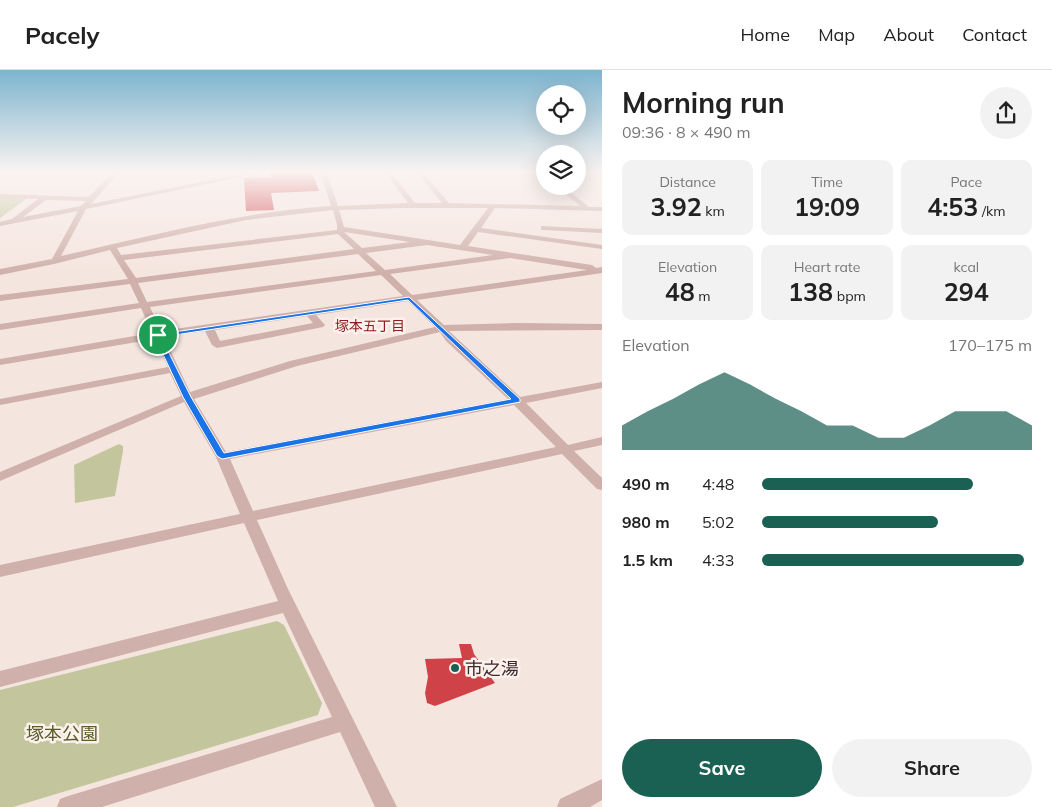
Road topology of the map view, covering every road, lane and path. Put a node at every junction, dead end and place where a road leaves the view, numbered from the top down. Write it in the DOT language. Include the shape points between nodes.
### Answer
graph roads {
  1 [pos="34,205"];
  2 [pos="85,205"];
  3 [pos="94,205"];
  4 [pos="332,205"];
  5 [pos="434,205"];
  6 [pos="465,205"];
  7 [pos="583,205"];
  8 [pos="413,206"];
  9 [pos="492,206"];
  10 [pos="83,208"];
  11 [pos="588,209"];
  12 [pos="602,210"];
  13 [pos="334,211"];
  14 [pos="12,222"];
  15 [pos="0,224"];
  16 [pos="544,228"];
  17 [pos="475,229"];
  18 [pos="340,231"];
  19 [pos="602,231"];
  20 [pos="429,242"];
  21 [pos="463,247"];
  22 [pos="602,247"];
  23 [pos="358,251"];
  24 [pos="116,252"];
  25 [pos="512,255"];
  26 [pos="54,262"];
  27 [pos="602,270"];
  28 [pos="0,272"];
  29 [pos="384,274"];
  30 [pos="132,279"];
  31 [pos="0,298"];
  32 [pos="409,298"];
  33 [pos="144,305"];
  34 [pos="310,313"];
  35 [pos="0,327"];
  36 [pos="602,327"];
  37 [pos="209,328"];
  38 [pos="442,328"];
  39 [pos="158,335"];
  40 [pos="0,362"];
  41 [pos="175,369"];
  42 [pos="602,385"];
  43 [pos="187,397"];
  44 [pos="517,401"];
  45 [pos="0,402"];
  46 [pos="602,441"];
  47 [pos="566,449"];
  48 [pos="222,456"];
  49 [pos="0,477"];
  50 [pos="602,486"];
  51 [pos="248,519"];
  52 [pos="0,571"];
  53 [pos="288,605"];
  54 [pos="0,679"];
  55 [pos="344,722"];
  56 [pos="602,789"];
  57 [pos="68,807"];
  58 [pos="386,807"];
  59 [pos="568,807"];
  1 -- 14 [label="street"];
  2 -- 10 [label="street"];
  3 -- 10 [label="street"];
  4 -- 13 [label="street"];
  5 -- 8 [label="street"];
  6 -- 9 [label="street"];
  7 -- 11 [label="street"];
  8 -- 13 [label="street"];
  9 -- 11 [label="street"];
  9 -- 12 [label="street"];
  9 -- 13 [label="street"];
  9 -- 17 [label="street"];
  10 -- 14 [label="street"];
  10 -- 26 [label="street"];
  11 -- 12 [label="street"];
  13 -- 18 [label="street"];
  13 -- 24 [label="street" via="229,227"];
  14 -- 15 [label="street"];
  16 -- 19 [label="street"];
  17 -- 21 [label="street"];
  17 -- 22 [label="street"];
  18 -- 20 [label="street"];
  18 -- 23 [label="street"];
  18 -- 24 [label="street"];
  20 -- 21 [label="street"];
  20 -- 23 [label="street"];
  21 -- 25 [label="street"];
  23 -- 29 [label="street"];
  23 -- 30 [label="street"];
  24 -- 26 [label="street"];
  24 -- 30 [label="street"];
  25 -- 27 [label="street"];
  25 -- 29 [label="street"];
  26 -- 28 [label="street"];
  27 -- 32 [label="street"];
  29 -- 32 [label="street"];
  29 -- 33 [label="street"];
  30 -- 31 [label="street"];
  30 -- 33 [label="street"];
  32 -- 34 [label="street"];
  32 -- 38 [label="street"];
  33 -- 35 [label="street"];
  33 -- 39 [label="street"];
  34 -- 37 [label="street"];
  34 -- 37 [label="street" via="320,326 217,345"];
  36 -- 38 [label="street"];
  37 -- 39 [label="street"];
  38 -- 43 [label="street" via="294,363"];
  38 -- 44 [label="street"];
  39 -- 40 [label="street"];
  39 -- 41 [label="street"];
  41 -- 43 [label="street"];
  41 -- 45 [label="street"];
  42 -- 44 [label="street"];
  43 -- 48 [label="street"];
  43 -- 49 [label="street"];
  44 -- 47 [label="street"];
  44 -- 48 [label="street"];
  46 -- 47 [label="street"];
  47 -- 50 [label="street"];
  47 -- 51 [label="street"];
  48 -- 51 [label="street"];
  51 -- 52 [label="street"];
  51 -- 53 [label="street"];
  53 -- 54 [label="street"];
  53 -- 55 [label="street"];
  55 -- 57 [label="street"];
  55 -- 58 [label="street"];
  56 -- 59 [label="street"];
}
